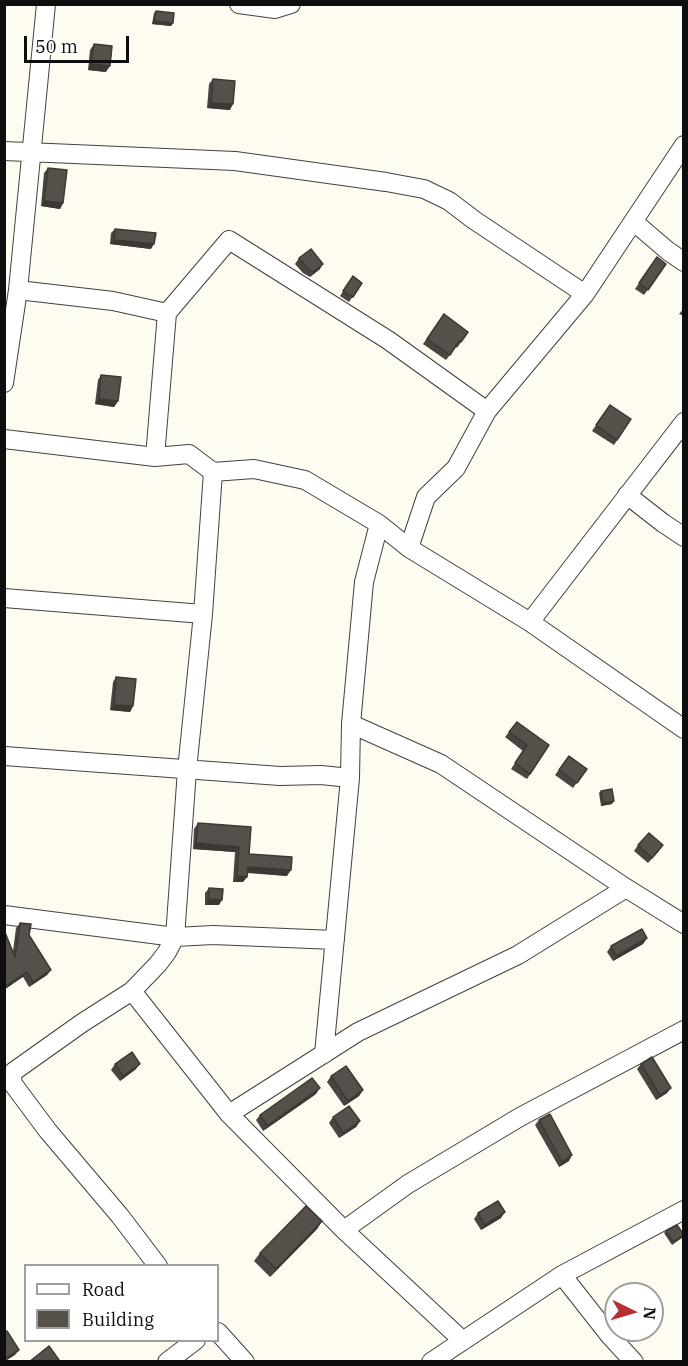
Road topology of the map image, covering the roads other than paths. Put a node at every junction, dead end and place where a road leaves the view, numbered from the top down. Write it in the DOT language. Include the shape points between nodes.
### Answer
graph roads {
  1 [pos="46,4"];
  2 [pos="239,4"];
  3 [pos="291,4"];
  4 [pos="684,145"];
  5 [pos="4,152"];
  6 [pos="30,153"];
  7 [pos="634,222"];
  8 [pos="684,262"];
  9 [pos="18,290"];
  10 [pos="585,294"];
  11 [pos="167,313"];
  12 [pos="4,382"];
  13 [pos="487,411"];
  14 [pos="684,422"];
  15 [pos="4,439"];
  16 [pos="154,457"];
  17 [pos="213,472"];
  18 [pos="627,495"];
  19 [pos="379,524"];
  20 [pos="684,537"];
  21 [pos="409,548"];
  22 [pos="4,598"];
  23 [pos="202,614"];
  24 [pos="530,622"];
  25 [pos="351,724"];
  26 [pos="684,729"];
  27 [pos="4,756"];
  28 [pos="187,770"];
  29 [pos="350,778"];
  30 [pos="626,888"];
  31 [pos="4,915"];
  32 [pos="684,924"];
  33 [pos="175,937"];
  34 [pos="335,940"];
  35 [pos="132,991"];
  36 [pos="684,1030"];
  37 [pos="324,1054"];
  38 [pos="229,1114"];
  39 [pos="684,1210"];
  40 [pos="344,1230"];
  41 [pos="156,1264"];
  42 [pos="562,1275"];
  43 [pos="219,1333"];
  44 [pos="463,1341"];
  45 [pos="195,1342"];
  46 [pos="167,1362"];
  47 [pos="245,1362"];
  48 [pos="431,1362"];
  49 [pos="634,1362"];
  1 -- 6 [label="street"];
  2 -- 3 [label="street" via="275,9"];
  4 -- 7 [label="street"];
  5 -- 6 [label="street"];
  6 -- 9 [label="street"];
  6 -- 10 [label="street" via="235,161 423,189 449,201"];
  7 -- 8 [label="street"];
  7 -- 10 [label="street"];
  9 -- 11 [label="street" via="113,301"];
  9 -- 12 [label="street"];
  10 -- 13 [label="street"];
  11 -- 13 [label="street" via="229,240 388,340"];
  11 -- 16 [label="street"];
  13 -- 21 [label="street" via="456,468 426,497"];
  14 -- 18 [label="street"];
  15 -- 16 [label="street"];
  16 -- 17 [label="street" via="189,454"];
  17 -- 19 [label="street" via="254,469 305,480"];
  17 -- 23 [label="street"];
  18 -- 20 [label="street"];
  18 -- 24 [label="street"];
  19 -- 21 [label="street"];
  19 -- 25 [label="street" via="364,582"];
  21 -- 24 [label="street"];
  22 -- 23 [label="street"];
  23 -- 28 [label="street"];
  24 -- 26 [label="street"];
  25 -- 29 [label="street"];
  25 -- 30 [label="street" via="441,764"];
  27 -- 28 [label="street"];
  28 -- 29 [label="street"];
  28 -- 33 [label="street"];
  29 -- 34 [label="street"];
  30 -- 32 [label="street"];
  30 -- 37 [label="street" via="518,955 358,1032"];
  31 -- 33 [label="street"];
  33 -- 34 [label="street"];
  33 -- 35 [label="street" via="158,964"];
  34 -- 37 [label="street"];
  35 -- 38 [label="street"];
  35 -- 41 [label="street" via="21,1066 12,1078 48,1131"];
  36 -- 40 [label="street" via="510,1123 408,1184"];
  37 -- 38 [label="street"];
  38 -- 40 [label="street"];
  39 -- 42 [label="street"];
  40 -- 44 [label="street"];
  42 -- 44 [label="street"];
  42 -- 49 [label="street"];
  43 -- 47 [label="street"];
  44 -- 48 [label="street"];
  45 -- 46 [label="street"];
}
